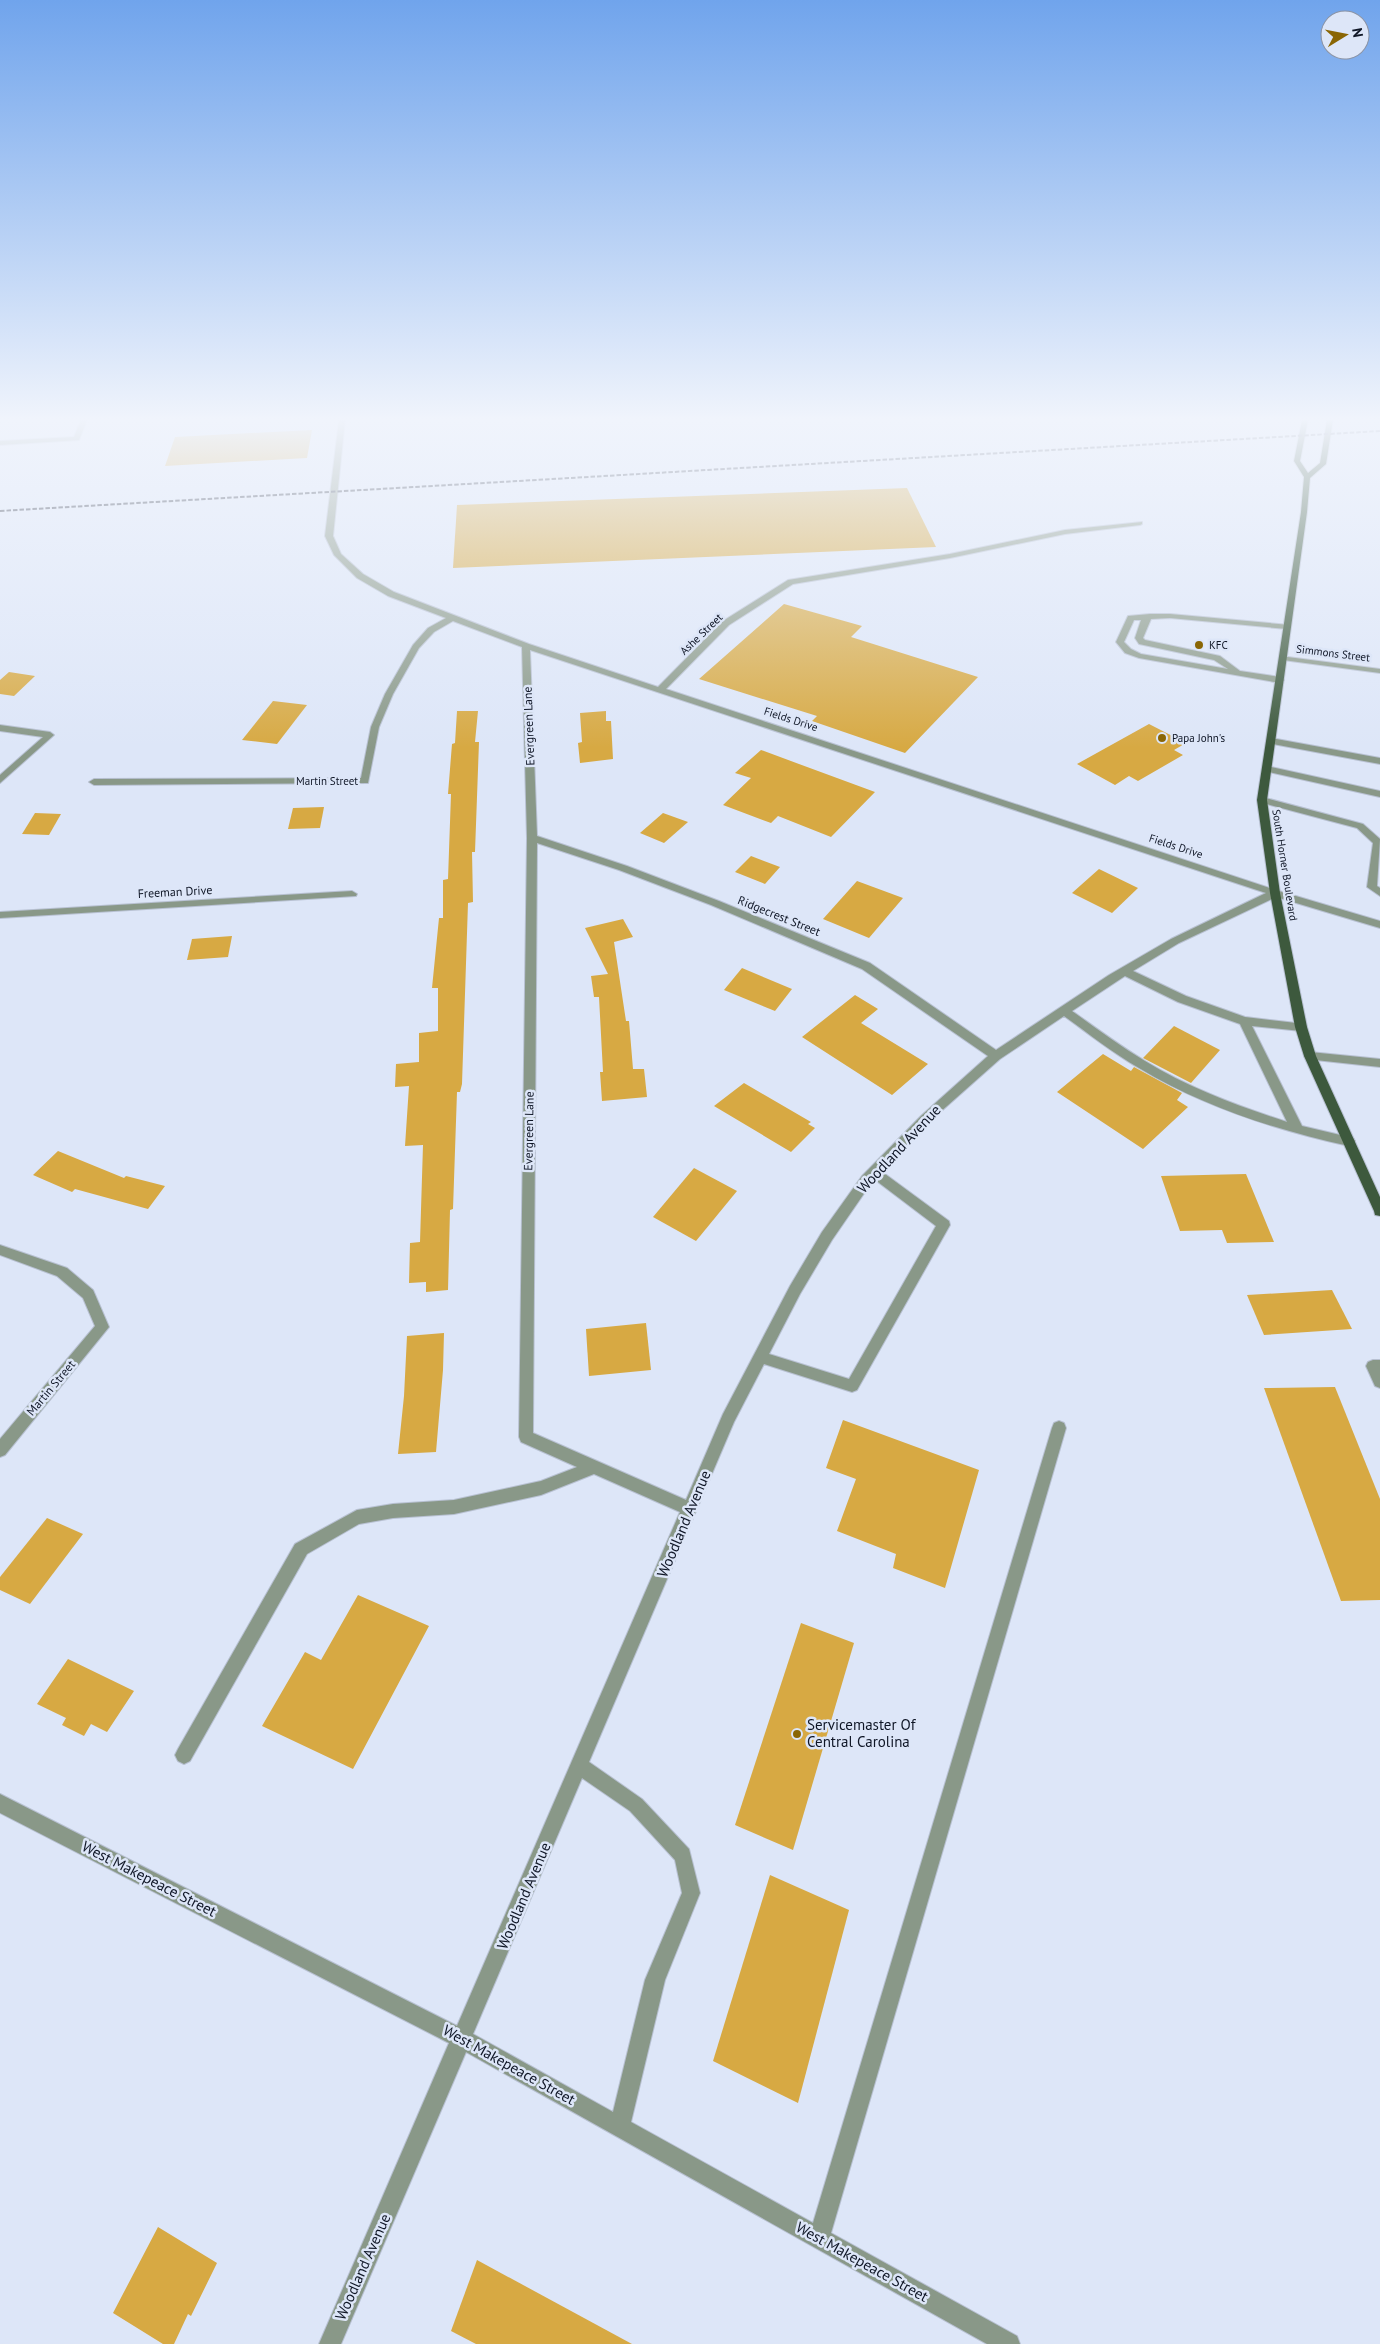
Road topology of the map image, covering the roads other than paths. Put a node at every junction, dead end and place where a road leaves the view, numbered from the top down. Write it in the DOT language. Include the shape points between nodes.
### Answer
graph roads {
  1 [pos="329,529"];
  2 [pos="1087,529"];
  3 [pos="1300,529"];
  4 [pos="1150,616"];
  5 [pos="454,617"];
  6 [pos="1287,627"];
  7 [pos="526,646"];
  8 [pos="1283,658"];
  9 [pos="1380,670"];
  10 [pos="1241,674"];
  11 [pos="1280,680"];
  12 [pos="661,689"];
  13 [pos="0,728"];
  14 [pos="1271,741"];
  15 [pos="1380,761"];
  16 [pos="1267,768"];
  17 [pos="0,780"];
  18 [pos="94,782"];
  19 [pos="1380,794"];
  20 [pos="1262,800"];
  21 [pos="1375,834"];
  22 [pos="532,838"];
  23 [pos="1275,893"];
  24 [pos="1380,893"];
  25 [pos="352,894"];
  26 [pos="0,915"];
  27 [pos="1380,925"];
  28 [pos="1124,971"];
  29 [pos="1064,1011"];
  30 [pos="1244,1021"];
  31 [pos="1301,1027"];
  32 [pos="996,1056"];
  33 [pos="1310,1056"];
  34 [pos="1380,1063"];
  35 [pos="1298,1130"];
  36 [pos="1349,1142"];
  37 [pos="873,1172"];
  38 [pos="1380,1211"];
  39 [pos="0,1250"];
  40 [pos="760,1357"];
  41 [pos="1380,1366"];
  42 [pos="1380,1382"];
  43 [pos="1059,1428"];
  44 [pos="0,1450"];
  45 [pos="594,1467"];
  46 [pos="690,1509"];
  47 [pos="184,1755"];
  48 [pos="580,1766"];
  49 [pos="0,1803"];
  50 [pos="462,2039"];
  51 [pos="620,2127"];
  52 [pos="819,2238"];
  53 [pos="330,2344"];
  54 [pos="1008,2344"];
  1 -- 5 [label="street, Fields Drive" via="338,555 360,576 391,594"];
  2 -- 12 [label="street, Ashe Street" via="791,582 726,623"];
  3 -- 6 [label="main road, South Horner Boulevard"];
  4 -- 6 [label="street"];
  4 -- 10 [label="street" via="1145,620 1139,638 1142,642 1217,658"];
  4 -- 10 [label="street" via="1131,618 1120,642 1128,651 1139,656"];
  5 -- 7 [label="street, Fields Drive"];
  5 -- 18 [label="street, Martin Street" via="431,630 416,647 389,694 375,727 365,781"];
  6 -- 8 [label="main road, South Horner Boulevard"];
  7 -- 12 [label="street, Fields Drive"];
  7 -- 22 [label="street, Evergreen Lane"];
  8 -- 9 [label="street, Simmons Street"];
  8 -- 11 [label="main road, South Horner Boulevard"];
  10 -- 11 [label="street"];
  11 -- 14 [label="main road, South Horner Boulevard"];
  12 -- 23 [label="street, Fields Drive"];
  13 -- 17 [label="street" via="50,735"];
  14 -- 15 [label="street"];
  14 -- 16 [label="main road, South Horner Boulevard"];
  16 -- 19 [label="street"];
  16 -- 20 [label="main road, South Horner Boulevard"];
  20 -- 21 [label="street" via="1346,820"];
  20 -- 23 [label="main road, South Horner Boulevard"];
  21 -- 24 [label="street" via="1378,842 1372,887"];
  22 -- 32 [label="street, Ridgecrest Street" via="696,896 866,966"];
  22 -- 45 [label="street, Evergreen Lane" via="526,1437"];
  23 -- 27 [label="street, Fields Drive"];
  23 -- 28 [label="street, Woodland Avenue" via="1174,941"];
  23 -- 31 [label="main road, South Horner Boulevard"];
  25 -- 26 [label="street, Freeman Drive"];
  28 -- 29 [label="street, Woodland Avenue"];
  28 -- 30 [label="street" via="1182,999"];
  29 -- 32 [label="street, Woodland Avenue"];
  29 -- 35 [label="street" via="1151,1070 1186,1089 1232,1109"];
  30 -- 31 [label="street"];
  30 -- 35 [label="street" via="1258,1044 1286,1112"];
  31 -- 33 [label="main road, South Horner Boulevard"];
  32 -- 37 [label="street, Woodland Avenue" via="925,1119"];
  33 -- 34 [label="street"];
  33 -- 36 [label="main road, South Horner Boulevard"];
  35 -- 36 [label="street"];
  36 -- 38 [label="main road, South Horner Boulevard"];
  37 -- 40 [label="street, Woodland Avenue" via="827,1236"];
  37 -- 40 [label="street" via="944,1225 852,1386"];
  39 -- 44 [label="street, Martin Street" via="62,1272 88,1294 102,1327"];
  40 -- 46 [label="street, Woodland Avenue" via="728,1420"];
  41 -- 42 [label="street" via="1373,1366"];
  43 -- 52 [label="street"];
  45 -- 46 [label="street, Evergreen Lane"];
  45 -- 47 [label="street" via="541,1488 454,1507 357,1517 301,1549"];
  46 -- 48 [label="street, Woodland Avenue"];
  48 -- 50 [label="street, Woodland Avenue"];
  48 -- 51 [label="street" via="636,1806 683,1855 691,1893 655,1980"];
  49 -- 50 [label="street, West Makepeace Street"];
  50 -- 51 [label="street, West Makepeace Street"];
  50 -- 53 [label="street, Woodland Avenue"];
  51 -- 52 [label="street, West Makepeace Street"];
  52 -- 54 [label="street, West Makepeace Street"];
}
